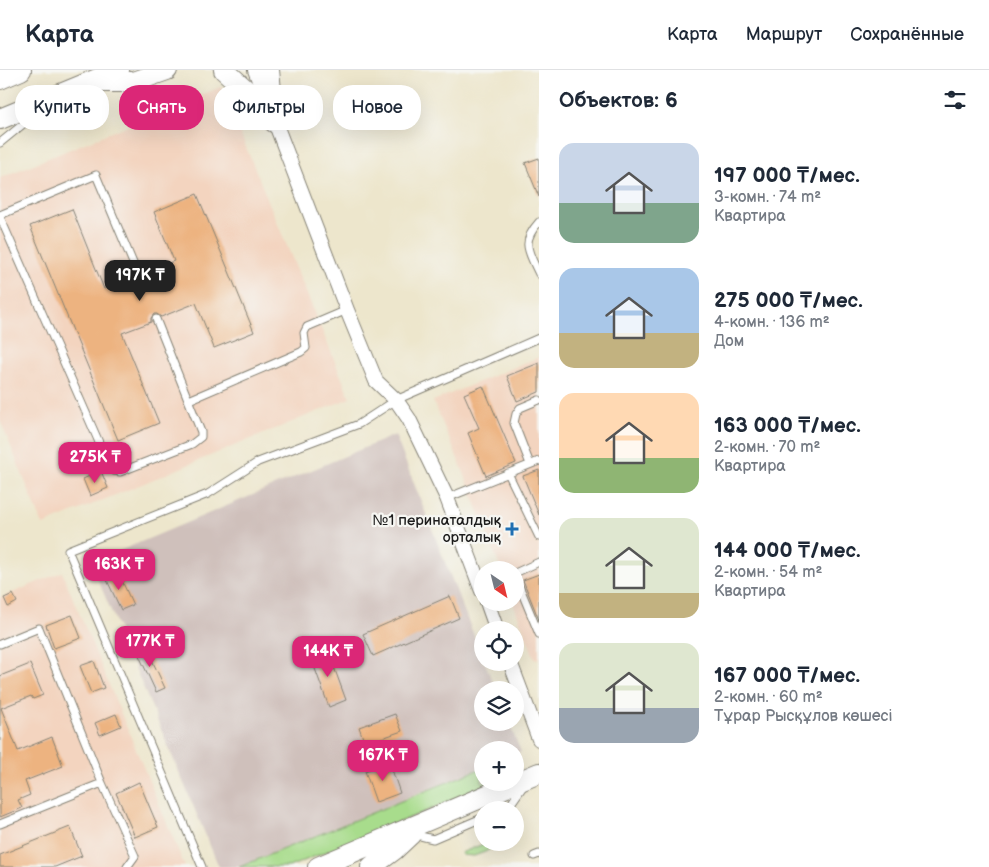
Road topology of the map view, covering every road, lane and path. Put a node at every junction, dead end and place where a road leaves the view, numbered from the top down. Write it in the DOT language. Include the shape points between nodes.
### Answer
graph roads {
  1 [pos="21,70"];
  2 [pos="119,70"];
  3 [pos="167,70"];
  4 [pos="224,70"];
  5 [pos="255,70"];
  6 [pos="269,70"];
  7 [pos="0,78"];
  8 [pos="91,82"];
  9 [pos="83,85"];
  10 [pos="240,85"];
  11 [pos="260,85"];
  12 [pos="270,85"];
  13 [pos="15,113"];
  14 [pos="0,119"];
  15 [pos="16,130"];
  16 [pos="277,130"];
  17 [pos="0,143"];
  18 [pos="0,216"];
  19 [pos="539,222"];
  20 [pos="539,274"];
  21 [pos="138,275"];
  22 [pos="347,310"];
  23 [pos="156,320"];
  24 [pos="539,338"];
  25 [pos="189,400"];
  26 [pos="396,400"];
  27 [pos="539,400"];
  28 [pos="539,461"];
  29 [pos="530,464"];
  30 [pos="508,473"];
  31 [pos="447,498"];
  32 [pos="539,537"];
  33 [pos="539,562"];
  34 [pos="474,570"];
  35 [pos="524,570"];
  36 [pos="524,597"];
  37 [pos="539,634"];
  38 [pos="0,644"];
  39 [pos="513,671"];
  40 [pos="539,739"];
  41 [pos="539,773"];
  42 [pos="102,783"];
  43 [pos="531,784"];
  44 [pos="515,801"];
  45 [pos="474,821"];
  46 [pos="0,824"];
  47 [pos="412,834"];
  48 [pos="127,867"];
  49 [pos="202,867"];
  50 [pos="318,867"];
  51 [pos="332,867"];
  52 [pos="371,867"];
  1 -- 7 [label="street"];
  2 -- 8 [label="street"];
  3 -- 8 [label="street" via="133,82"];
  4 -- 10 [label="street"];
  5 -- 11 [label="street"];
  6 -- 12 [label="street"];
  8 -- 9 [label="street"];
  13 -- 14 [label="street"];
  15 -- 17 [label="lane"];
  16 -- 22 [label="street"];
  18 -- 21 [label="lane" via="96,175"];
  18 -- 25 [label="lane" via="114,471 120,472 198,441 201,432"];
  19 -- 20 [label="lane" via="527,240"];
  22 -- 25 [label="lane" via="308,327 304,333 306,348 301,352"];
  22 -- 26 [label="street" via="376,381"];
  23 -- 25 [label="lane"];
  24 -- 26 [label="lane"];
  26 -- 31 [label="street"];
  26 -- 49 [label="lane" via="360,424 258,462 208,494 68,550"];
  27 -- 29 [label="lane" via="520,408 514,423"];
  28 -- 29 [label="lane"];
  29 -- 30 [label="lane"];
  30 -- 31 [label="lane"];
  30 -- 32 [label="lane"];
  31 -- 34 [label="street"];
  33 -- 35 [label="lane"];
  36 -- 37 [label="lane"];
  38 -- 42 [label="lane" via="39,628"];
  39 -- 40 [label="street"];
  41 -- 50 [label="street"];
  42 -- 46 [label="lane"];
  42 -- 48 [label="lane" via="135,856"];
  43 -- 44 [label="lane"];
  43 -- 47 [label="street"];
  45 -- 47 [label="lane" via="433,839"];
  47 -- 51 [label="street"];
  47 -- 52 [label="street"];
}
